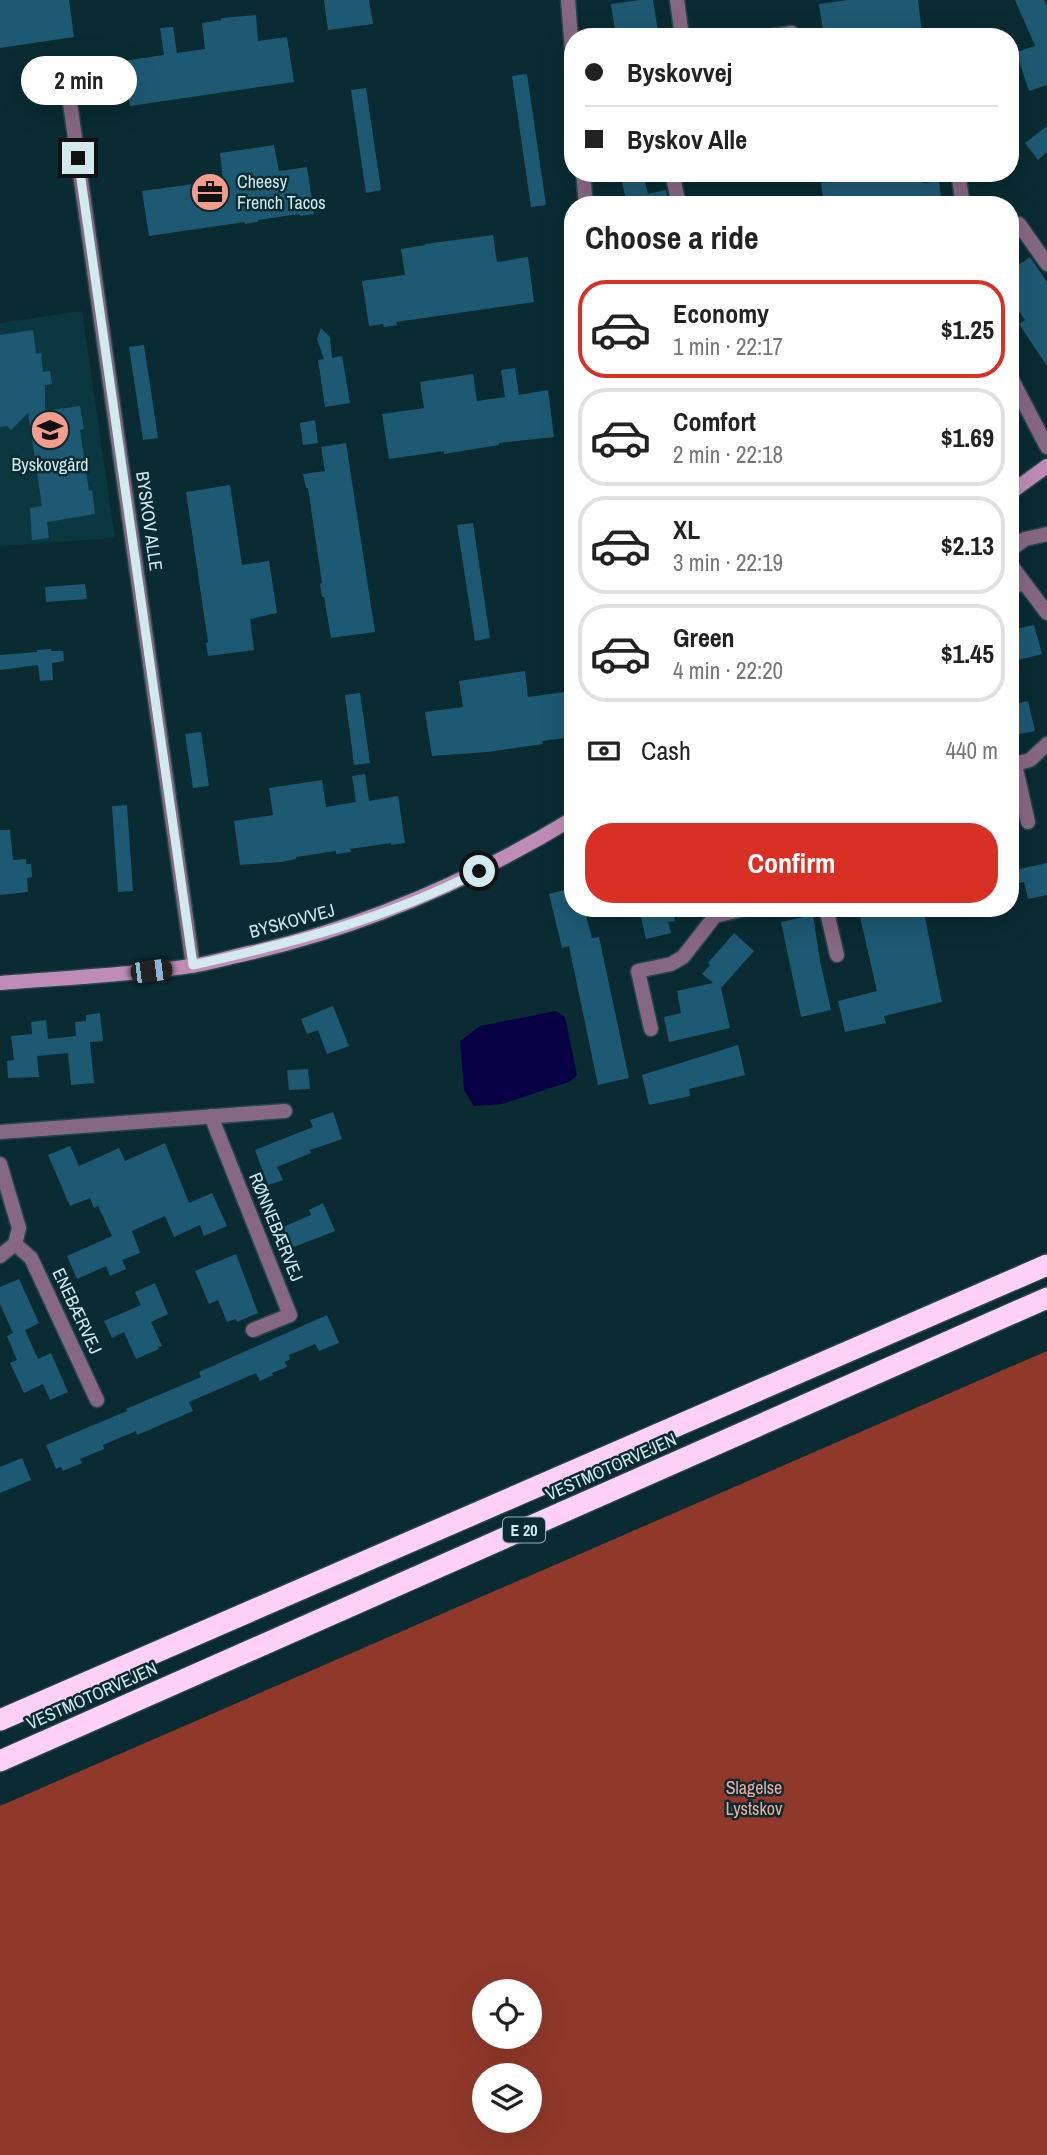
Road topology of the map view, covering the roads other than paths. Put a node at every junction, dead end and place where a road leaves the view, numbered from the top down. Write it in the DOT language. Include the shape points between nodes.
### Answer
graph roads {
  1 [pos="568,0"];
  2 [pos="677,0"];
  3 [pos="570,28"];
  4 [pos="681,28"];
  5 [pos="67,82"];
  6 [pos="674,182"];
  7 [pos="677,196"];
  8 [pos="1019,225"];
  9 [pos="1047,264"];
  10 [pos="1019,393"];
  11 [pos="1047,447"];
  12 [pos="1047,466"];
  13 [pos="1019,487"];
  14 [pos="1047,534"];
  15 [pos="1019,543"];
  16 [pos="1019,577"];
  17 [pos="1022,581"];
  18 [pos="1019,584"];
  19 [pos="1047,613"];
  20 [pos="1047,744"];
  21 [pos="1019,763"];
  22 [pos="1019,782"];
  23 [pos="1028,822"];
  24 [pos="564,824"];
  25 [pos="708,917"];
  26 [pos="828,917"];
  27 [pos="837,955"];
  28 [pos="193,965"];
  29 [pos="0,983"];
  30 [pos="651,1029"];
  31 [pos="285,1111"];
  32 [pos="211,1116"];
  33 [pos="0,1132"];
  34 [pos="0,1164"];
  35 [pos="15,1244"];
  36 [pos="0,1256"];
  37 [pos="1047,1265"];
  38 [pos="1047,1298"];
  39 [pos="253,1330"];
  40 [pos="97,1400"];
  41 [pos="0,1720"];
  42 [pos="0,1761"];
  1 -- 3 [label="street"];
  2 -- 4 [label="street"];
  5 -- 28 [label="street, BYSKOV ALLE"];
  6 -- 7 [label="street"];
  8 -- 9 [label="street"];
  10 -- 11 [label="street"];
  12 -- 13 [label="main road"];
  14 -- 15 [label="street"];
  16 -- 17 [label="street"];
  17 -- 18 [label="street"];
  17 -- 19 [label="street"];
  20 -- 21 [label="street" via="1030,760"];
  22 -- 23 [label="street"];
  24 -- 28 [label="main road, BYSKOVVEJ" via="466,878 382,915 298,941"];
  25 -- 30 [label="street" via="682,957 638,971"];
  26 -- 27 [label="street"];
  28 -- 29 [label="main road, BYSKOVVEJ"];
  31 -- 32 [label="street"];
  32 -- 33 [label="street"];
  32 -- 39 [label="street, RØNNEBÆRVEJ" via="290,1315"];
  34 -- 35 [label="street" via="19,1228"];
  35 -- 36 [label="street"];
  35 -- 40 [label="street, ENEBÆRVEJ" via="31,1258"];
  37 -- 41 [label="highway, VESTMOTORVEJEN / E 20"];
  38 -- 42 [label="highway, VESTMOTORVEJEN / E 20"];
}
